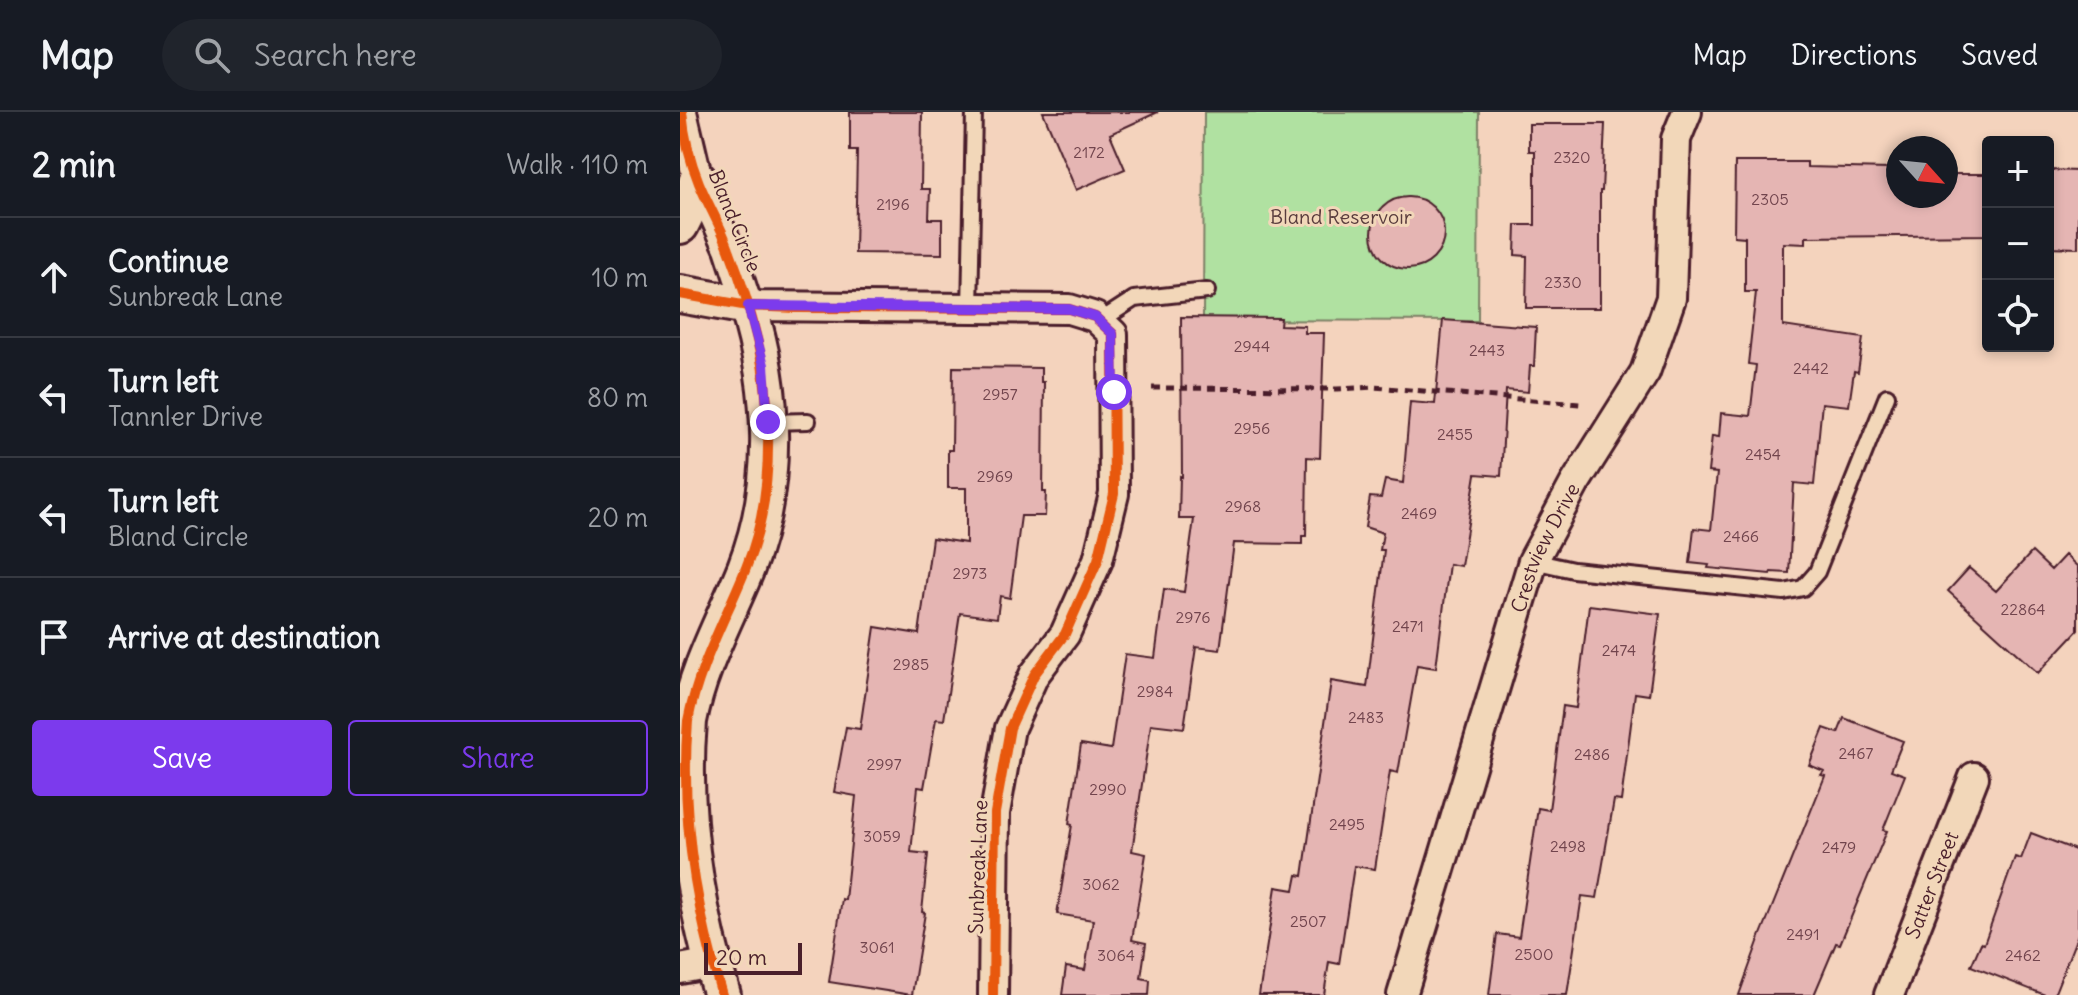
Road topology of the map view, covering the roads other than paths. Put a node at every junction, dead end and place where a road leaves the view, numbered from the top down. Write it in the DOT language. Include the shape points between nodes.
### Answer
graph roads {
  1 [pos="682,112"];
  2 [pos="974,112"];
  3 [pos="1687,112"];
  4 [pos="698,180"];
  5 [pos="680,225"];
  6 [pos="1207,291"];
  7 [pos="680,294"];
  8 [pos="748,306"];
  9 [pos="970,310"];
  10 [pos="1106,328"];
  11 [pos="1887,396"];
  12 [pos="808,421"];
  13 [pos="768,422"];
  14 [pos="1533,561"];
  15 [pos="1974,777"];
  16 [pos="705,976"];
  17 [pos="993,995"];
  18 [pos="1402,995"];
  19 [pos="1889,995"];
  1 -- 4 [label="street, Bland Circle"];
  2 -- 9 [label="lane"];
  3 -- 14 [label="street, Crestview Drive" via="1676,139 1671,298 1645,372"];
  4 -- 5 [label="street"];
  4 -- 8 [label="street, Bland Circle"];
  6 -- 10 [label="lane" via="1134,299"];
  7 -- 8 [label="street"];
  8 -- 9 [label="street"];
  8 -- 13 [label="street, Bland Circle" via="764,365"];
  9 -- 10 [label="street" via="1069,309 1095,317"];
  10 -- 17 [label="street, Sunbreak Lane" via="1114,494 1098,560 1065,634 1034,675 1010,728 995,813"];
  11 -- 14 [label="lane" via="1817,572 1803,588 1784,592 1573,570"];
  12 -- 13 [label="lane"];
  13 -- 16 [label="street, Bland Circle" via="762,514 748,563 697,688 682,767 685,853"];
  14 -- 18 [label="street, Crestview Drive"];
  15 -- 19 [label="street, Satter Street"];
}
